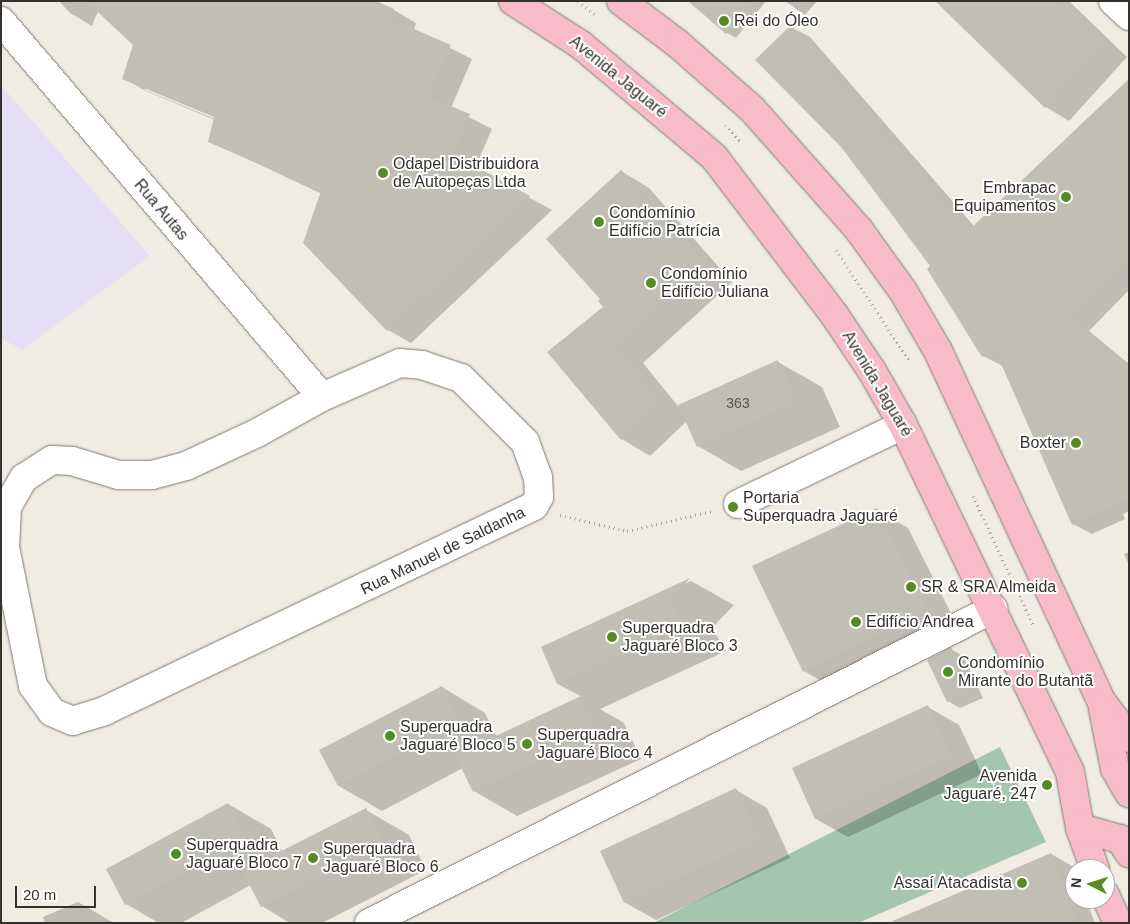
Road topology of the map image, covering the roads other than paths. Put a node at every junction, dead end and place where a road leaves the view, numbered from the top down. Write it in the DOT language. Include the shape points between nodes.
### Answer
graph roads {
  1 [pos="513,1"];
  2 [pos="621,1"];
  3 [pos="1113,1"];
  4 [pos="1129,16"];
  5 [pos="1,21"];
  6 [pos="322,397"];
  7 [pos="903,425"];
  8 [pos="729,508"];
  9 [pos="992,609"];
  10 [pos="1102,702"];
  11 [pos="1129,738"];
  12 [pos="1129,792"];
  13 [pos="1080,828"];
  14 [pos="1129,853"];
  15 [pos="1091,859"];
  16 [pos="1112,909"];
  17 [pos="369,923"];
  18 [pos="1118,923"];
  1 -- 7 [label="highway, Avenida Jaguaré" via="581,45 714,157 834,316"];
  2 -- 10 [label="highway" via="678,44 752,110 859,230 903,291 938,351"];
  3 -- 4 [label="street"];
  5 -- 6 [label="street, Rua Autas"];
  6 -- 6 [label="street, Rua Manuel de Saldanha" via="400,363 422,365 461,378 526,442 538,478 539,497 534,506 105,711 73,721 52,712 33,686 5,547 7,508 24,478 52,460 72,461 118,475 152,475 186,466 257,433"];
  7 -- 8 [label="street"];
  7 -- 9 [label="highway, Avenida Jaguaré"];
  9 -- 13 [label="highway, Avenida Jaguaré" via="1070,772"];
  9 -- 17 [label="street"];
  10 -- 11 [label="highway"];
  10 -- 12 [label="highway" via="1115,769"];
  13 -- 14 [label="highway" via="1120,839"];
  13 -- 15 [label="highway, Avenida Jaguaré"];
  16 -- 18 [label="highway"];
}
